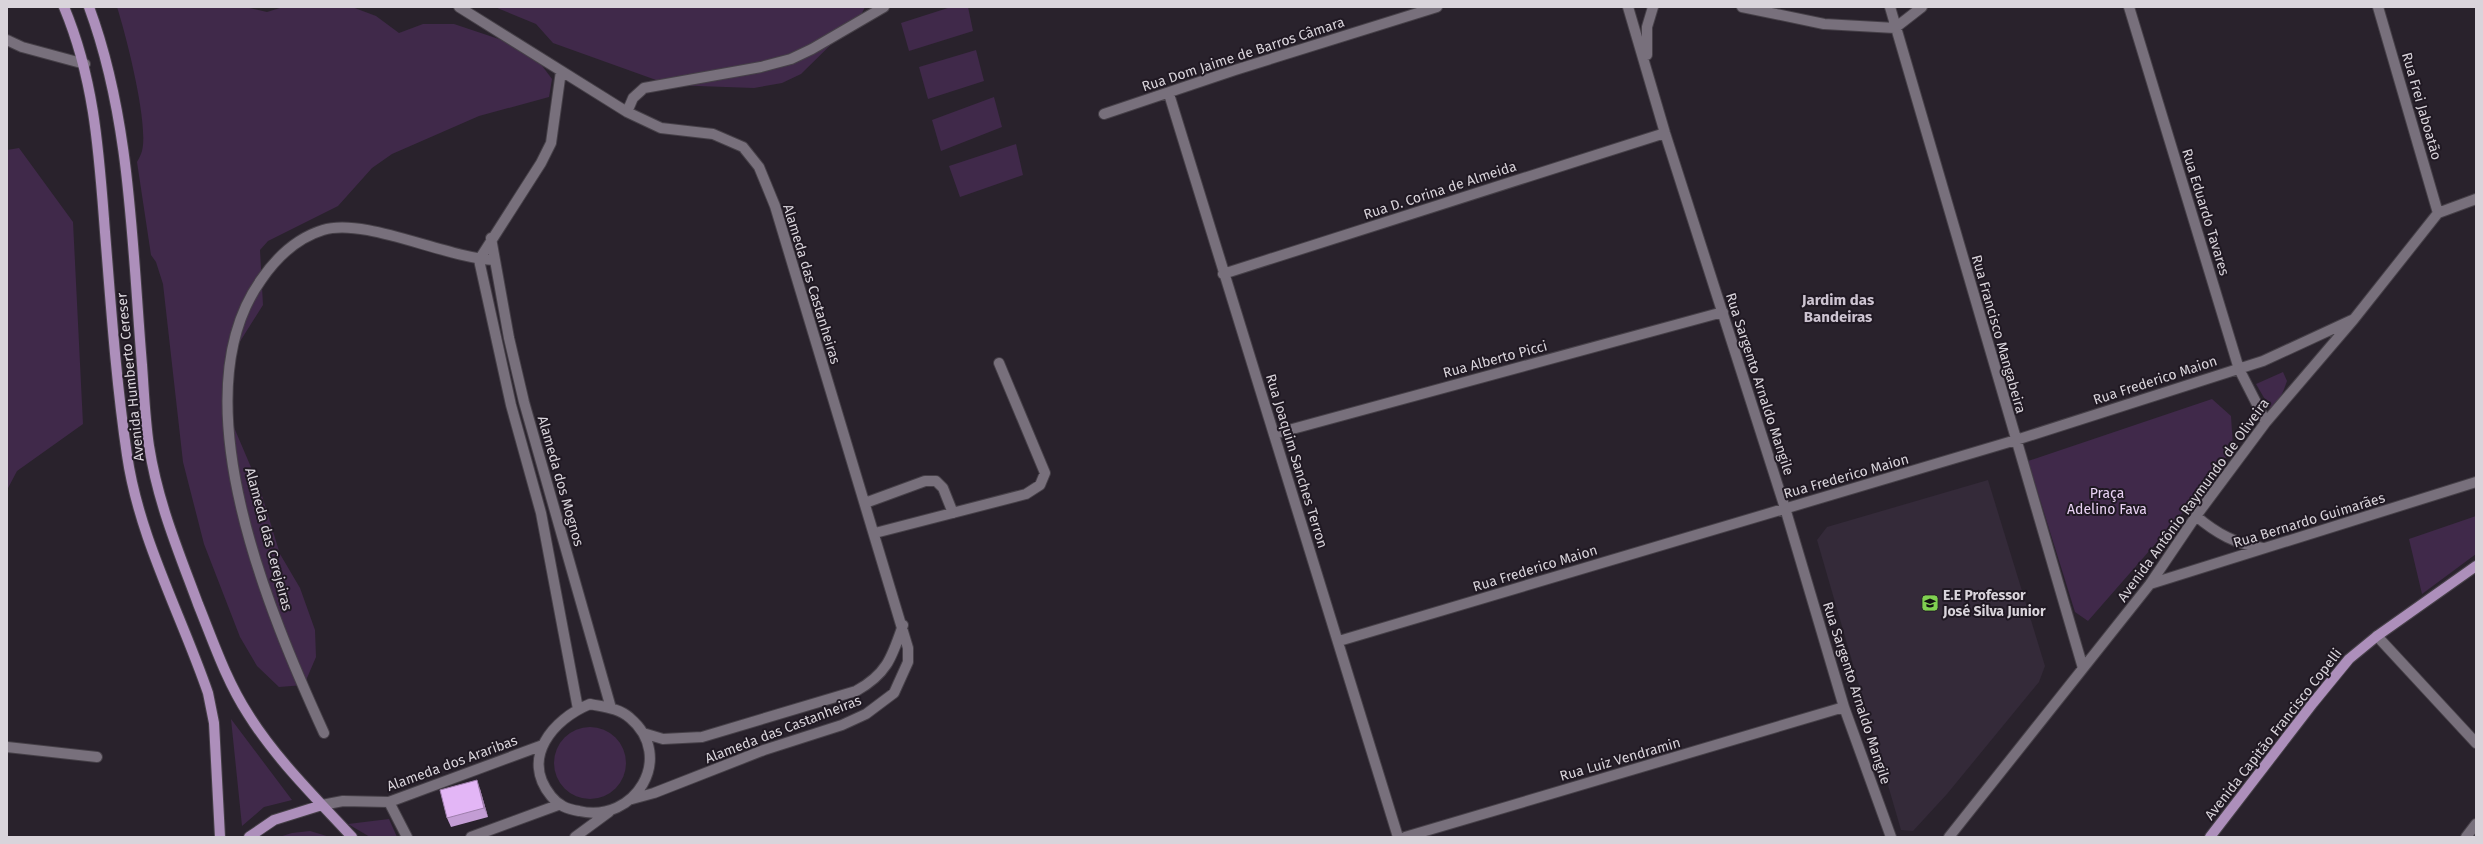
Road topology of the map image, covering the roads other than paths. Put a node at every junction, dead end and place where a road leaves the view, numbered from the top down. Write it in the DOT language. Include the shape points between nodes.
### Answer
graph roads {
  1 [pos="64,7"];
  2 [pos="89,7"];
  3 [pos="458,7"];
  4 [pos="884,7"];
  5 [pos="1437,7"];
  6 [pos="1628,7"];
  7 [pos="1653,7"];
  8 [pos="1742,7"];
  9 [pos="1890,7"];
  10 [pos="1922,7"];
  11 [pos="2129,7"];
  12 [pos="2378,7"];
  13 [pos="1895,28"];
  14 [pos="7,40"];
  15 [pos="1646,63"];
  16 [pos="84,64"];
  17 [pos="561,71"];
  18 [pos="1169,94"];
  19 [pos="627,112"];
  20 [pos="1104,114"];
  21 [pos="1665,133"];
  22 [pos="2476,199"];
  23 [pos="2438,213"];
  24 [pos="492,238"];
  25 [pos="479,260"];
  26 [pos="495,260"];
  27 [pos="1223,274"];
  28 [pos="1723,312"];
  29 [pos="2354,319"];
  30 [pos="999,363"];
  31 [pos="2239,369"];
  32 [pos="2266,422"];
  33 [pos="1274,434"];
  34 [pos="2016,440"];
  35 [pos="2476,482"];
  36 [pos="865,503"];
  37 [pos="1785,508"];
  38 [pos="953,513"];
  39 [pos="2196,516"];
  40 [pos="875,533"];
  41 [pos="2265,548"];
  42 [pos="2476,566"];
  43 [pos="2150,584"];
  44 [pos="903,625"];
  45 [pos="2377,636"];
  46 [pos="1339,641"];
  47 [pos="2083,668"];
  48 [pos="1844,707"];
  49 [pos="611,708"];
  50 [pos="578,709"];
  51 [pos="324,733"];
  52 [pos="643,733"];
  53 [pos="2476,743"];
  54 [pos="543,745"];
  55 [pos="7,747"];
  56 [pos="97,757"];
  57 [pos="632,799"];
  58 [pos="389,802"];
  59 [pos="322,805"];
  60 [pos="558,805"];
  61 [pos="610,811"];
  62 [pos="2476,824"];
  63 [pos="220,837"];
  64 [pos="249,837"];
  65 [pos="352,837"];
  66 [pos="407,837"];
  67 [pos="471,837"];
  68 [pos="575,837"];
  69 [pos="1398,837"];
  70 [pos="1405,837"];
  71 [pos="1891,837"];
  72 [pos="1949,837"];
  73 [pos="2210,837"];
  74 [pos="2466,837"];
  1 -- 16 [label="main road, Avenida Humberto Cereser"];
  2 -- 59 [label="main road, Avenida Humberto Cereser" via="100,37 118,113 148,445 162,509 230,683 248,715 284,762"];
  3 -- 17 [label="street, Alameda das Castanheiras"];
  4 -- 19 [label="street" via="791,59 761,67 644,88 633,98"];
  5 -- 18 [label="street, Rua Dom Jaime de Barros Câmara" via="1235,70"];
  6 -- 15 [label="street, Rua Sargento Arnaldo Mangile"];
  7 -- 15 [label="street" via="1647,27"];
  8 -- 13 [label="street" via="1824,24"];
  9 -- 13 [label="street, Rua Francisco Mangabeira"];
  10 -- 13 [label="street"];
  11 -- 31 [label="street, Rua Eduardo Tavares"];
  12 -- 23 [label="street, Rua Frei Jaboatão"];
  13 -- 34 [label="street, Rua Francisco Mangabeira"];
  14 -- 16 [label="street" via="22,47"];
  15 -- 21 [label="street, Rua Sargento Arnaldo Mangile"];
  16 -- 63 [label="main road, Avenida Humberto Cereser" via="99,160 127,456 139,508 208,692 214,723"];
  17 -- 19 [label="street, Alameda das Castanheiras"];
  17 -- 24 [label="street" via="551,143 541,163"];
  18 -- 20 [label="street, Rua Dom Jaime de Barros Câmara"];
  18 -- 27 [label="street, Rua Joaquim Sanches Terron"];
  19 -- 36 [label="street, Alameda das Castanheiras" via="661,128 713,134 731,140 743,147 759,167 775,206"];
  21 -- 27 [label="street, Rua D. Corina de Almeida"];
  21 -- 28 [label="street, Rua Sargento Arnaldo Mangile"];
  22 -- 23 [label="street"];
  23 -- 29 [label="street, Avenida Antônio Raymundo de Oliveira"];
  24 -- 25 [label="street"];
  24 -- 26 [label="street, Alameda dos Mognos"];
  25 -- 26 [label="street, Alameda das Cerejeiras"];
  25 -- 50 [label="street, Alameda dos Mognos" via="511,405 541,513"];
  25 -- 51 [label="street, Alameda das Cerejeiras" via="348,226 324,230 305,237 269,269 254,290 242,316 227,381 228,416 237,488 266,594 288,655"];
  26 -- 49 [label="street, Alameda dos Mognos" via="524,402"];
  27 -- 33 [label="street, Rua Joaquim Sanches Terron"];
  28 -- 33 [label="street, Rua Alberto Picci"];
  28 -- 37 [label="street, Rua Sargento Arnaldo Mangile"];
  29 -- 31 [label="street, Rua Frederico Maion" via="2263,361"];
  29 -- 32 [label="street, Avenida Antônio Raymundo de Oliveira"];
  30 -- 38 [label="street" via="1045,473 1040,485 1026,494"];
  31 -- 32 [label="street, Rua Eduardo Tavares"];
  31 -- 34 [label="street, Rua Frederico Maion"];
  32 -- 39 [label="street, Avenida Antônio Raymundo de Oliveira"];
  33 -- 46 [label="street, Rua Joaquim Sanches Terron"];
  34 -- 37 [label="street, Rua Frederico Maion"];
  34 -- 47 [label="street, Rua Francisco Mangabeira"];
  35 -- 41 [label="street, Rua Bernardo Guimarães"];
  36 -- 38 [label="street" via="926,481 936,481 943,488"];
  36 -- 40 [label="street, Alameda das Castanheiras"];
  37 -- 46 [label="street, Rua Frederico Maion"];
  37 -- 48 [label="street, Rua Sargento Arnaldo Mangile"];
  38 -- 40 [label="street"];
  39 -- 41 [label="street" via="2220,535 2242,545"];
  39 -- 43 [label="street, Avenida Antônio Raymundo de Oliveira"];
  40 -- 44 [label="street, Alameda das Castanheiras"];
  41 -- 43 [label="street, Rua Bernardo Guimarães"];
  42 -- 45 [label="main road, Avenida Capitão Francisco Copelli"];
  43 -- 47 [label="street, Avenida Antônio Raymundo de Oliveira"];
  44 -- 52 [label="street, Alameda das Castanheiras" via="890,663 870,683 856,691 702,737 663,740"];
  44 -- 57 [label="street, Alameda das Castanheiras" via="908,662 903,677 894,692 866,714 842,725 764,750 654,793"];
  45 -- 53 [label="street"];
  45 -- 73 [label="main road, Avenida Capitão Francisco Copelli" via="2349,659 2313,702"];
  46 -- 69 [label="street, Rua Joaquim Sanches Terron"];
  47 -- 72 [label="street, Avenida Antônio Raymundo de Oliveira"];
  48 -- 70 [label="street, Rua Luiz Vendramin"];
  48 -- 71 [label="street, Rua Sargento Arnaldo Mangile"];
  49 -- 50 [label="street" via="590,704"];
  49 -- 52 [label="street" via="629,717"];
  50 -- 54 [label="street" via="557,723"];
  52 -- 57 [label="street" via="649,750 649,768 643,785"];
  54 -- 58 [label="street, Alameda dos Araribas"];
  54 -- 60 [label="street" via="539,765 541,775 547,791"];
  55 -- 56 [label="street"];
  57 -- 61 [label="street"];
  58 -- 59 [label="street, Alameda dos Araribas" via="343,801"];
  58 -- 66 [label="street"];
  59 -- 64 [label="main road" via="274,820"];
  59 -- 65 [label="main road, Avenida Humberto Cereser"];
  60 -- 61 [label="street" via="592,814"];
  60 -- 67 [label="street"];
  61 -- 68 [label="street"];
  62 -- 74 [label="street"];
}
